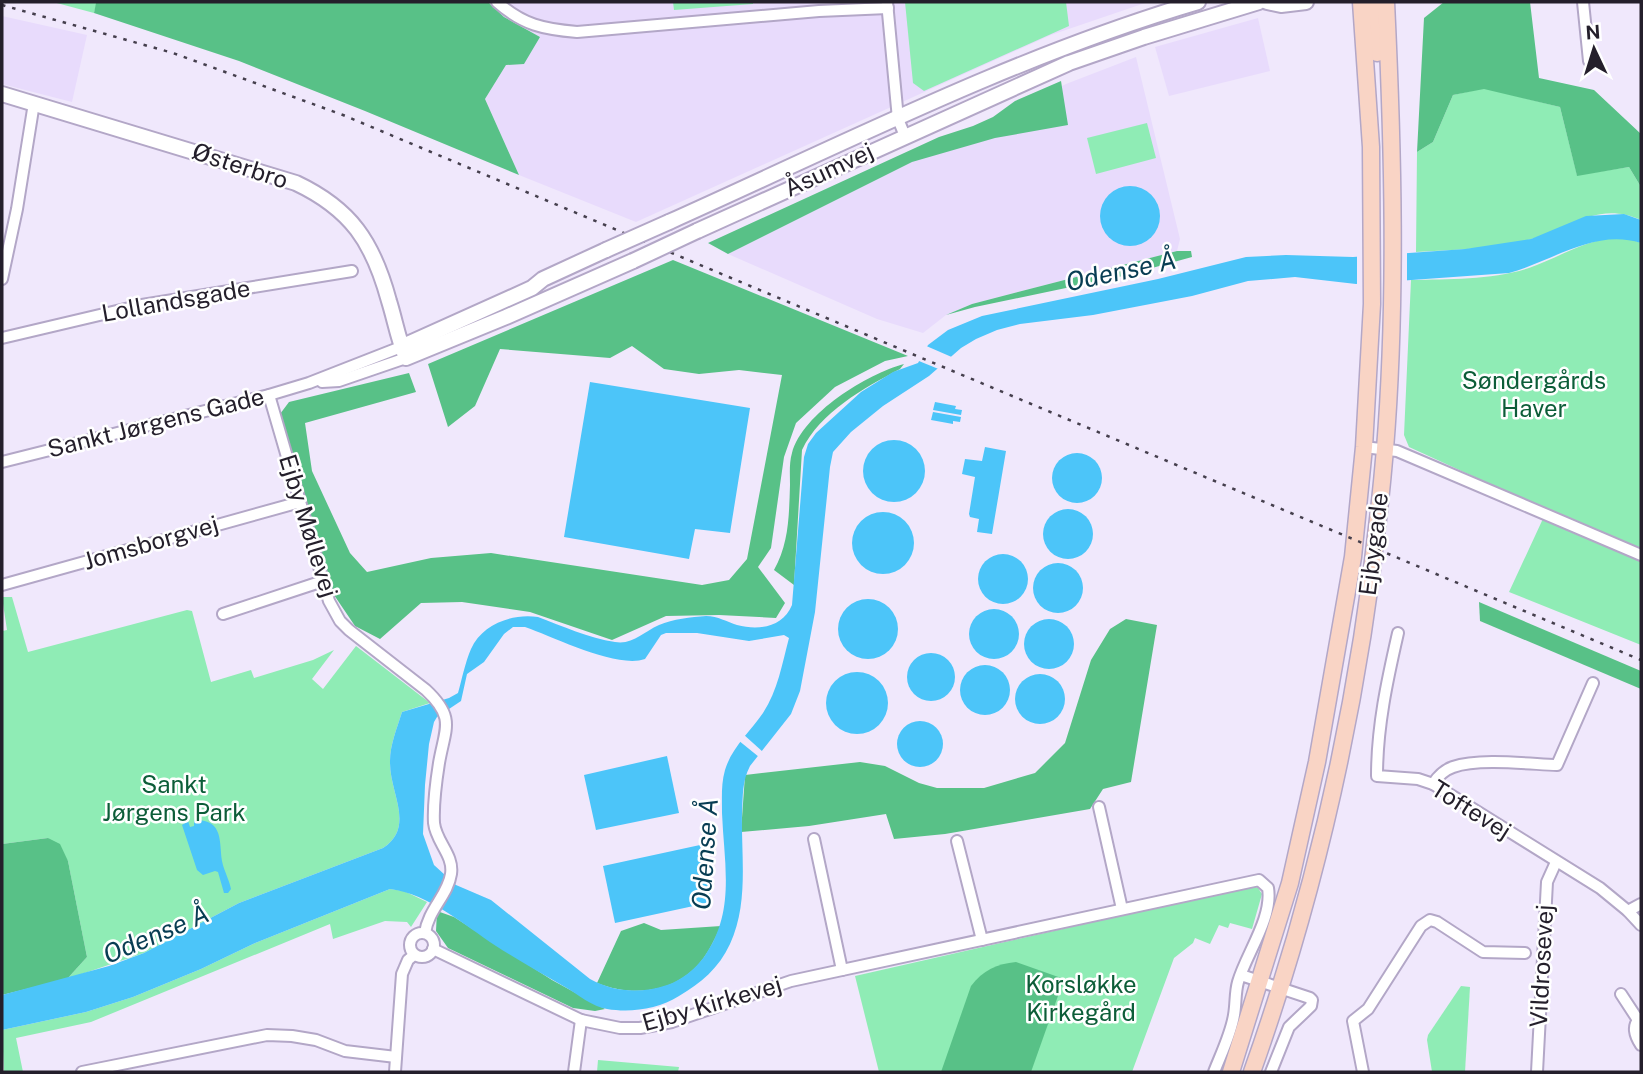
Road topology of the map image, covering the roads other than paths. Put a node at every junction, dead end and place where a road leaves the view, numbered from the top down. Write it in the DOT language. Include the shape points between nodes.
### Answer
graph roads {
  1 [pos="497,2"];
  2 [pos="1198,2"];
  3 [pos="1259,2"];
  4 [pos="1266,2"];
  5 [pos="1306,2"];
  6 [pos="1386,2"];
  7 [pos="1396,2"];
  8 [pos="1583,2"];
  9 [pos="1363,3"];
  10 [pos="888,5"];
  11 [pos="1589,61"];
  12 [pos="2,94"];
  13 [pos="34,103"];
  14 [pos="898,119"];
  15 [pos="1390,125"];
  16 [pos="905,135"];
  17 [pos="352,271"];
  18 [pos="2,279"];
  19 [pos="543,279"];
  20 [pos="389,301"];
  21 [pos="402,323"];
  22 [pos="2,338"];
  23 [pos="408,351"];
  24 [pos="269,395"];
  25 [pos="1364,447"];
  26 [pos="1385,449"];
  27 [pos="2,462"];
  28 [pos="300,502"];
  29 [pos="1641,555"];
  30 [pos="323,581"];
  31 [pos="2,585"];
  32 [pos="223,614"];
  33 [pos="1398,633"];
  34 [pos="1593,683"];
  35 [pos="1433,784"];
  36 [pos="1099,807"];
  37 [pos="814,839"];
  38 [pos="957,841"];
  39 [pos="1556,862"];
  40 [pos="1641,905"];
  41 [pos="1122,909"];
  42 [pos="1628,911"];
  43 [pos="1641,925"];
  44 [pos="425,933"];
  45 [pos="982,940"];
  46 [pos="433,949"];
  47 [pos="1525,953"];
  48 [pos="414,955"];
  49 [pos="842,970"];
  50 [pos="1241,975"];
  51 [pos="1261,982"];
  52 [pos="1281,988"];
  53 [pos="1621,994"];
  54 [pos="1639,1019"];
  55 [pos="581,1020"];
  56 [pos="1641,1045"];
  57 [pos="396,1057"];
  58 [pos="82,1072"];
  59 [pos="395,1072"];
  60 [pos="575,1072"];
  61 [pos="1214,1072"];
  62 [pos="1231,1072"];
  63 [pos="1252,1072"];
  64 [pos="1271,1072"];
  65 [pos="1363,1072"];
  66 [pos="1537,1072"];
  1 -- 10 [label="street" via="514,17 547,29 577,32"];
  2 -- 14 [label="street, Åsumvej" via="1044,54"];
  3 -- 16 [label="street, Åsumvej" via="1069,63"];
  4 -- 5 [label="street"];
  6 -- 15 [label="main road, Ejbygade"];
  7 -- 15 [label="main road"];
  8 -- 11 [label="street"];
  9 -- 15 [label="main road"];
  9 -- 25 [label="main road, Ejbygade" via="1372,230"];
  10 -- 14 [label="street"];
  12 -- 13 [label="street, Østerbro"];
  13 -- 18 [label="street"];
  13 -- 20 [label="street, Østerbro" via="318,193 350,218 365,239"];
  14 -- 16 [label="street"];
  14 -- 19 [label="street, Åsumvej, bridge"];
  15 -- 26 [label="main road, Ejbygade" via="1391,304"];
  16 -- 23 [label="street, Åsumvej, bridge" via="506,317"];
  17 -- 22 [label="street, Lollandsgade" via="142,305"];
  19 -- 21 [label="street" via="420,332"];
  19 -- 23 [label="street, Åsumvej"];
  20 -- 21 [label="street, Østerbro"];
  20 -- 23 [label="street, Østerbro"];
  21 -- 23 [label="street, Østerbro"];
  23 -- 24 [label="street, Sankt Jørgens Gade" via="339,381 309,383"];
  24 -- 27 [label="street, Sankt Jørgens Gade"];
  24 -- 28 [label="street, Ejby Møllevej"];
  25 -- 26 [label="street"];
  25 -- 51 [label="main road, Ejbygade" via="1353,557 1317,762 1290,883"];
  26 -- 29 [label="street"];
  26 -- 52 [label="main road, Ejbygade" via="1370,584 1348,717"];
  28 -- 30 [label="street, Ejby Møllevej"];
  28 -- 31 [label="street, Jomsborgvej"];
  30 -- 32 [label="street"];
  30 -- 44 [label="street, Ejby Møllevej" via="340,621 437,700 446,716 434,824 452,866 451,877"];
  33 -- 35 [label="street, Toftevej" via="1378,731 1377,776"];
  34 -- 35 [label="street" via="1557,765 1454,766"];
  35 -- 39 [label="street, Toftevej"];
  36 -- 41 [label="street"];
  37 -- 49 [label="street"];
  38 -- 45 [label="street"];
  39 -- 42 [label="street, Toftevej"];
  39 -- 66 [label="street, Vildrosevej" via="1547,881"];
  40 -- 42 [label="street"];
  41 -- 45 [label="street, Ejby Kirkevej"];
  41 -- 50 [label="street, Ejby Kirkevej" via="1255,880 1264,883 1268,898 1256,944"];
  42 -- 43 [label="street, Toftevej"];
  44 -- 46 [label="street" via="433,940"];
  44 -- 48 [label="street" via="411,937 409,947"];
  45 -- 49 [label="street, Ejby Kirkevej"];
  46 -- 48 [label="street" via="427,956"];
  46 -- 55 [label="street"];
  47 -- 65 [label="street" via="1483,952 1437,922 1430,920 1421,926 1368,1009 1353,1021"];
  48 -- 57 [label="street" via="402,974"];
  49 -- 55 [label="street, Ejby Kirkevej" via="791,981 672,1022 640,1028"];
  50 -- 51 [label="street"];
  50 -- 61 [label="street" via="1234,1018"];
  51 -- 52 [label="street"];
  51 -- 62 [label="main road, Ejbygade"];
  52 -- 63 [label="main road, Ejbygade"];
  52 -- 64 [label="street" via="1310,998 1312,1003 1289,1027"];
  53 -- 54 [label="street"];
  54 -- 56 [label="street" via="1634,1028"];
  55 -- 60 [label="street"];
  57 -- 58 [label="street" via="267,1035"];
  57 -- 59 [label="street"];
}
